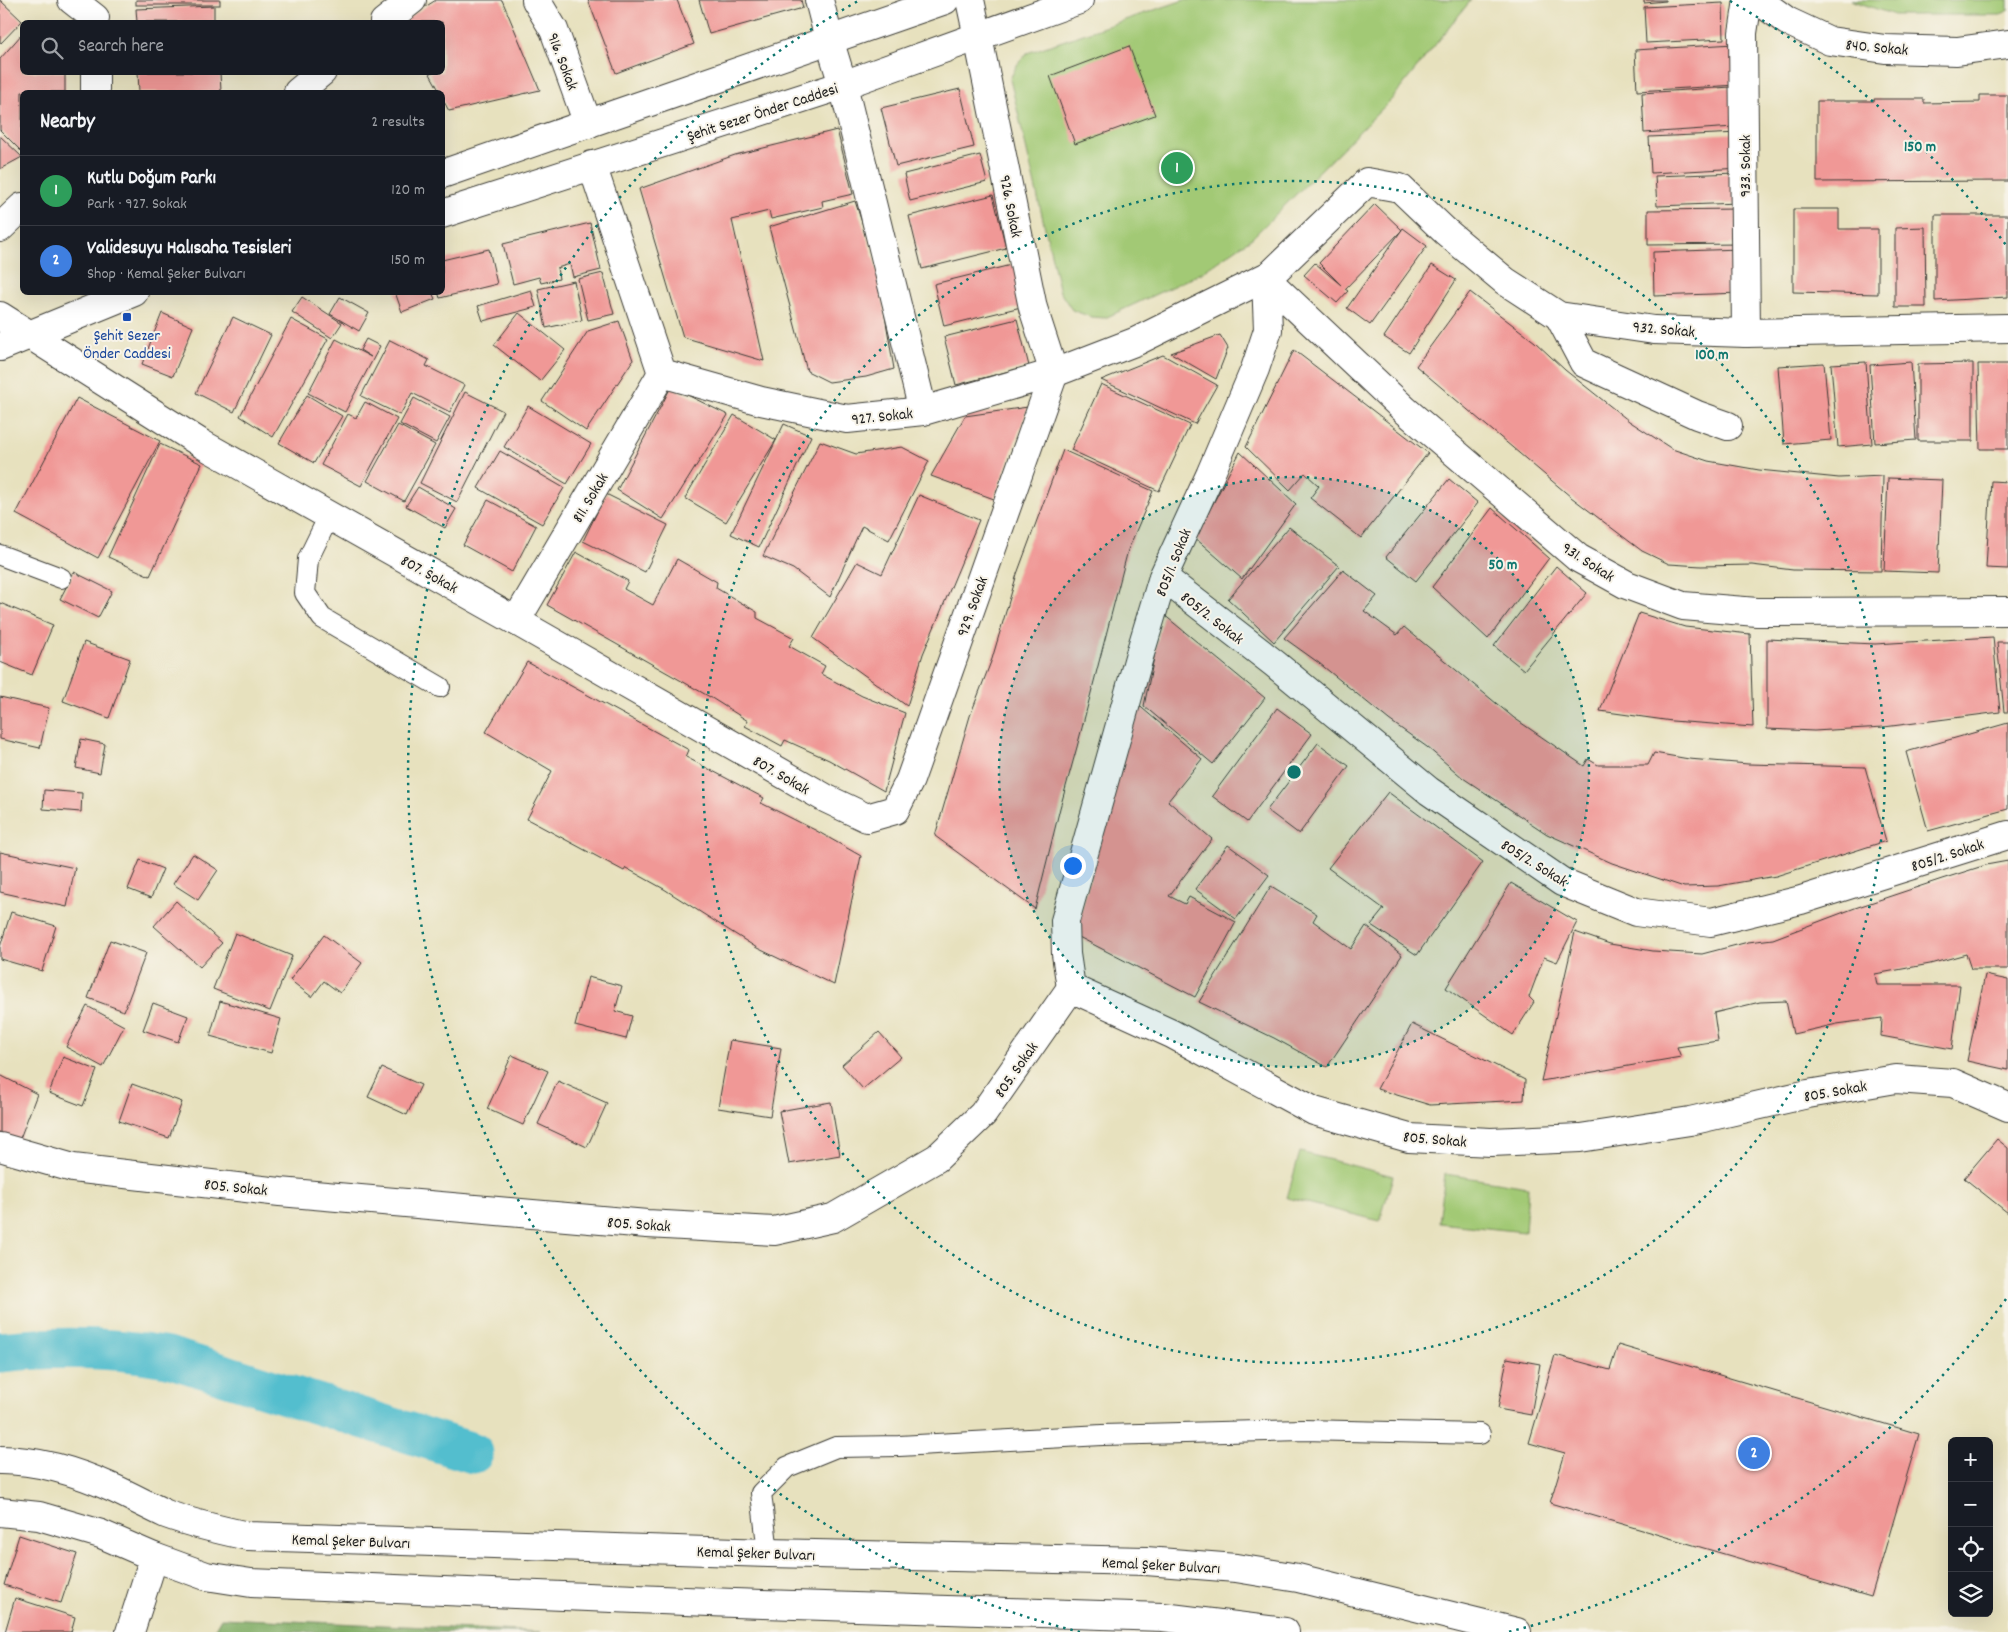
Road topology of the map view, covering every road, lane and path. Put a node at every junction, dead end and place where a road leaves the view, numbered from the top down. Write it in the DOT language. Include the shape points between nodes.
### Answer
graph roads {
  1 [pos="72,0"];
  2 [pos="412,0"];
  3 [pos="536,0"];
  4 [pos="819,0"];
  5 [pos="945,0"];
  6 [pos="970,0"];
  7 [pos="1079,0"];
  8 [pos="1748,0"];
  9 [pos="1758,0"];
  10 [pos="96,13"];
  11 [pos="387,20"];
  12 [pos="978,37"];
  13 [pos="829,39"];
  14 [pos="2008,44"];
  15 [pos="95,75"];
  16 [pos="318,75"];
  17 [pos="843,85"];
  18 [pos="95,90"];
  19 [pos="300,90"];
  20 [pos="588,124"];
  21 [pos="592,165"];
  22 [pos="445,173"];
  23 [pos="20,210"];
  24 [pos="445,213"];
  25 [pos="0,228"];
  26 [pos="1268,277"];
  27 [pos="127,295"];
  28 [pos="0,316"];
  29 [pos="1559,316"];
  30 [pos="2008,328"];
  31 [pos="1746,333"];
  32 [pos="29,336"];
  33 [pos="0,347"];
  34 [pos="662,373"];
  35 [pos="1054,373"];
  36 [pos="923,410"];
  37 [pos="1728,426"];
  38 [pos="330,516"];
  39 [pos="0,555"];
  40 [pos="1163,577"];
  41 [pos="60,578"];
  42 [pos="2008,611"];
  43 [pos="516,621"];
  44 [pos="440,687"];
  45 [pos="867,818"];
  46 [pos="2008,835"];
  47 [pos="1071,988"];
  48 [pos="2008,1107"];
  49 [pos="0,1147"];
  50 [pos="1480,1434"];
  51 [pos="0,1460"];
  52 [pos="0,1512"];
  53 [pos="768,1553"];
  54 [pos="154,1557"];
  55 [pos="130,1632"];
  56 [pos="1285,1632"];
  57 [pos="1517,1632"];
  1 -- 10 [label="street"];
  2 -- 11 [label="street"];
  3 -- 20 [label="street, 916. Sokak" via="554,30"];
  4 -- 13 [label="street"];
  5 -- 13 [label="street"];
  6 -- 12 [label="street, 926. Sokak"];
  7 -- 12 [label="street, Şehit Sezer Önder Caddesi"];
  8 -- 31 [label="street, 933. Sokak" via="1743,33"];
  9 -- 14 [label="street, 840. Sokak" via="1787,21 1830,41 1885,49 1957,51"];
  12 -- 17 [label="street, Şehit Sezer Önder Caddesi"];
  12 -- 35 [label="street, 926. Sokak" via="1033,308"];
  13 -- 17 [label="street"];
  13 -- 20 [label="street"];
  15 -- 18 [label="street"];
  16 -- 19 [label="street"];
  17 -- 21 [label="street, Şehit Sezer Önder Caddesi"];
  17 -- 36 [label="street"];
  20 -- 22 [label="street"];
  21 -- 24 [label="street, Şehit Sezer Önder Caddesi"];
  21 -- 34 [label="street"];
  23 -- 25 [label="street"];
  26 -- 29 [label="street, 932. Sokak" via="1367,182 1400,188 1505,281"];
  26 -- 35 [label="street, 927. Sokak" via="1137,341"];
  26 -- 40 [label="street, 805/1. Sokak" via="1268,330 1255,369"];
  26 -- 42 [label="street, 931. Sokak" via="1404,410 1578,558 1627,585 1683,606 1758,612"];
  27 -- 32 [label="street"];
  28 -- 32 [label="street, 807. Sokak"];
  29 -- 31 [label="street, 932. Sokak" via="1654,330"];
  29 -- 37 [label="street" via="1584,363 1696,415"];
  30 -- 31 [label="street, 932. Sokak"];
  32 -- 33 [label="street"];
  32 -- 38 [label="street, 807. Sokak" via="202,444"];
  34 -- 36 [label="street, 927. Sokak" via="761,401 847,419"];
  34 -- 43 [label="street, 811. Sokak"];
  35 -- 36 [label="street, 927. Sokak"];
  35 -- 45 [label="street, 929. Sokak" via="910,780 895,810"];
  38 -- 43 [label="street, 807. Sokak"];
  38 -- 44 [label="lane" via="308,559 305,593 322,618"];
  39 -- 41 [label="lane"];
  40 -- 46 [label="street, 805/2. Sokak" via="1445,802 1562,882 1636,912 1711,922 1801,900"];
  40 -- 47 [label="street, 805/1. Sokak" via="1065,921"];
  43 -- 45 [label="street, 807. Sokak" via="827,799"];
  47 -- 48 [label="street, 805. Sokak" via="1172,1034 1314,1111 1409,1138 1491,1142 1580,1138 1690,1121 1896,1078 1953,1083"];
  47 -- 49 [label="street, 805. Sokak" via="983,1114 937,1158 833,1218 774,1231 647,1224 280,1192 73,1168"];
  50 -- 53 [label="lane" via="1302,1430 836,1447 787,1467 761,1493"];
  51 -- 53 [label="street, Kemal Şeker Bulvarı" via="64,1470 166,1514 248,1536"];
  52 -- 54 [label="street" via="39,1516 93,1531"];
  53 -- 57 [label="street, Kemal Şeker Bulvarı" via="1146,1561 1236,1568 1298,1578"];
  54 -- 55 [label="street"];
  54 -- 56 [label="street" via="206,1576 260,1583 1162,1617"];
}
